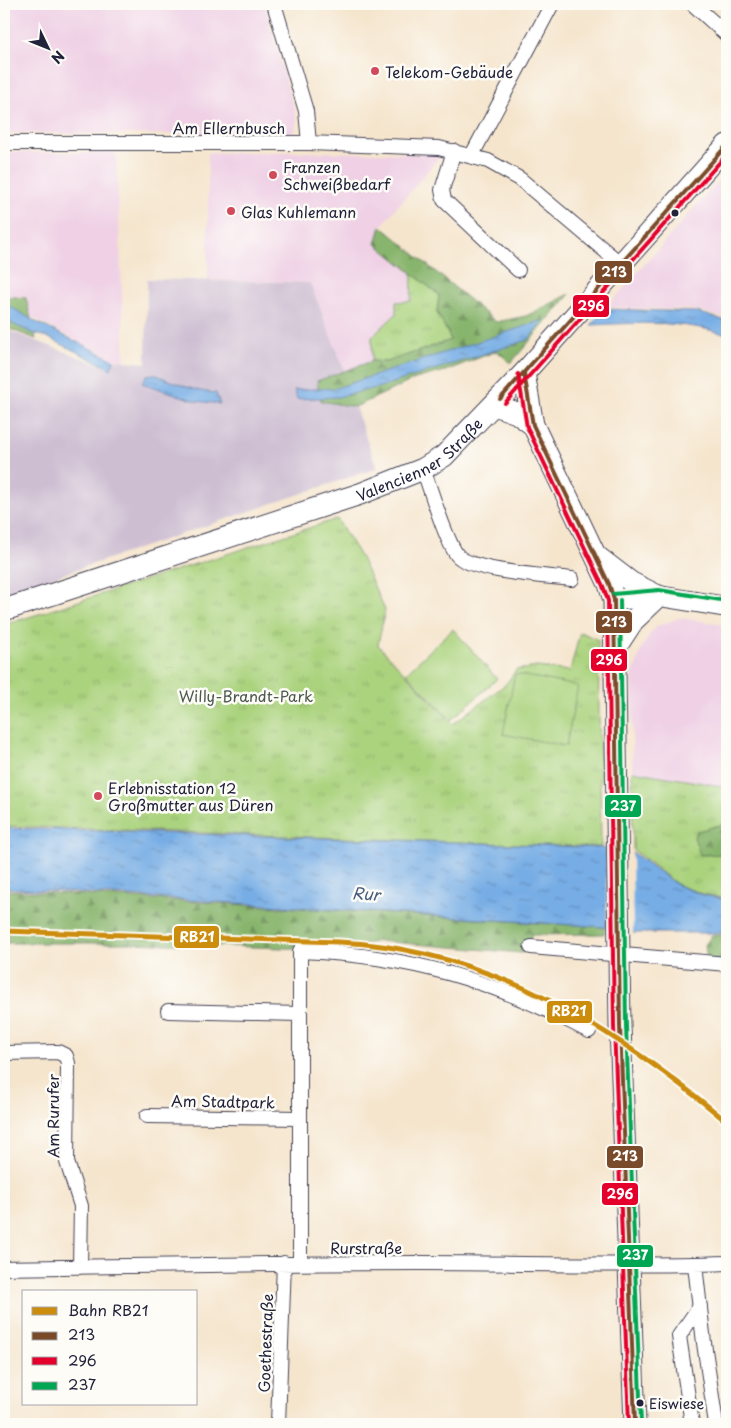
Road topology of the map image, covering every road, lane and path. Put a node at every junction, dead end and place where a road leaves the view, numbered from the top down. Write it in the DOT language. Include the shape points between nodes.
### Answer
graph roads {
  1 [pos="274,4"];
  2 [pos="552,4"];
  3 [pos="693,4"];
  4 [pos="727,35"];
  5 [pos="4,143"];
  6 [pos="309,143"];
  7 [pos="727,145"];
  8 [pos="454,151"];
  9 [pos="472,155"];
  10 [pos="622,265"];
  11 [pos="518,270"];
  12 [pos="524,373"];
  13 [pos="494,405"];
  14 [pos="533,424"];
  15 [pos="423,469"];
  16 [pos="597,556"];
  17 [pos="572,579"];
  18 [pos="659,596"];
  19 [pos="614,600"];
  20 [pos="727,606"];
  21 [pos="4,610"];
  22 [pos="616,647"];
  23 [pos="531,947"];
  24 [pos="620,951"];
  25 [pos="727,964"];
  26 [pos="168,1011"];
  27 [pos="300,1014"];
  28 [pos="589,1031"];
  29 [pos="4,1053"];
  30 [pos="147,1116"];
  31 [pos="299,1118"];
  32 [pos="300,1263"];
  33 [pos="727,1263"];
  34 [pos="284,1264"];
  35 [pos="696,1264"];
  36 [pos="628,1266"];
  37 [pos="80,1267"];
  38 [pos="4,1268"];
  39 [pos="700,1306"];
  40 [pos="278,1424"];
  41 [pos="635,1424"];
  42 [pos="692,1424"];
  43 [pos="716,1424"];
  1 -- 6 [label="street" via="306,111"];
  2 -- 9 [label="street"];
  3 -- 4 [label="street"];
  5 -- 6 [label="street, Am Ellernbusch"];
  6 -- 8 [label="street, Am Ellernbusch" via="424,146"];
  7 -- 10 [label="main road, Valencienner Straße"];
  8 -- 9 [label="street, Am Ellernbusch"];
  8 -- 11 [label="street" via="442,190 444,200"];
  9 -- 10 [label="street, Am Ellernbusch" via="506,169 520,179"];
  10 -- 12 [label="main road, Valencienner Straße"];
  12 -- 13 [label="main road, Valencienner Straße"];
  12 -- 14 [label="main road"];
  13 -- 14 [label="main road" via="517,413"];
  13 -- 15 [label="main road, Valencienner Straße" via="444,456"];
  14 -- 16 [label="main road"];
  15 -- 17 [label="street" via="450,540 461,559 478,567"];
  15 -- 21 [label="main road, Valencienner Straße" via="360,494"];
  16 -- 18 [label="main road" via="623,577"];
  16 -- 19 [label="main road"];
  18 -- 19 [label="main road"];
  18 -- 20 [label="main road"];
  18 -- 22 [label="main road" via="633,621"];
  19 -- 22 [label="main road"];
  22 -- 24 [label="main road"];
  23 -- 24 [label="street"];
  24 -- 25 [label="street"];
  24 -- 36 [label="main road"];
  26 -- 27 [label="street"];
  27 -- 28 [label="street" via="300,951 343,953 426,966 529,1001"];
  27 -- 31 [label="street"];
  29 -- 37 [label="street, Am Rurufer" via="58,1052 66,1056 67,1162 80,1206"];
  30 -- 31 [label="street, Am Stadtpark"];
  31 -- 32 [label="street"];
  32 -- 34 [label="street, Rurstraße"];
  32 -- 36 [label="street, Rurstraße"];
  33 -- 35 [label="street, Rurstraße"];
  34 -- 37 [label="street, Rurstraße"];
  34 -- 40 [label="street, Goethestraße"];
  35 -- 36 [label="street, Rurstraße"];
  35 -- 39 [label="street"];
  36 -- 41 [label="main road"];
  37 -- 38 [label="street, Rurstraße"];
  39 -- 42 [label="street" via="679,1336"];
  39 -- 43 [label="street"];
}
